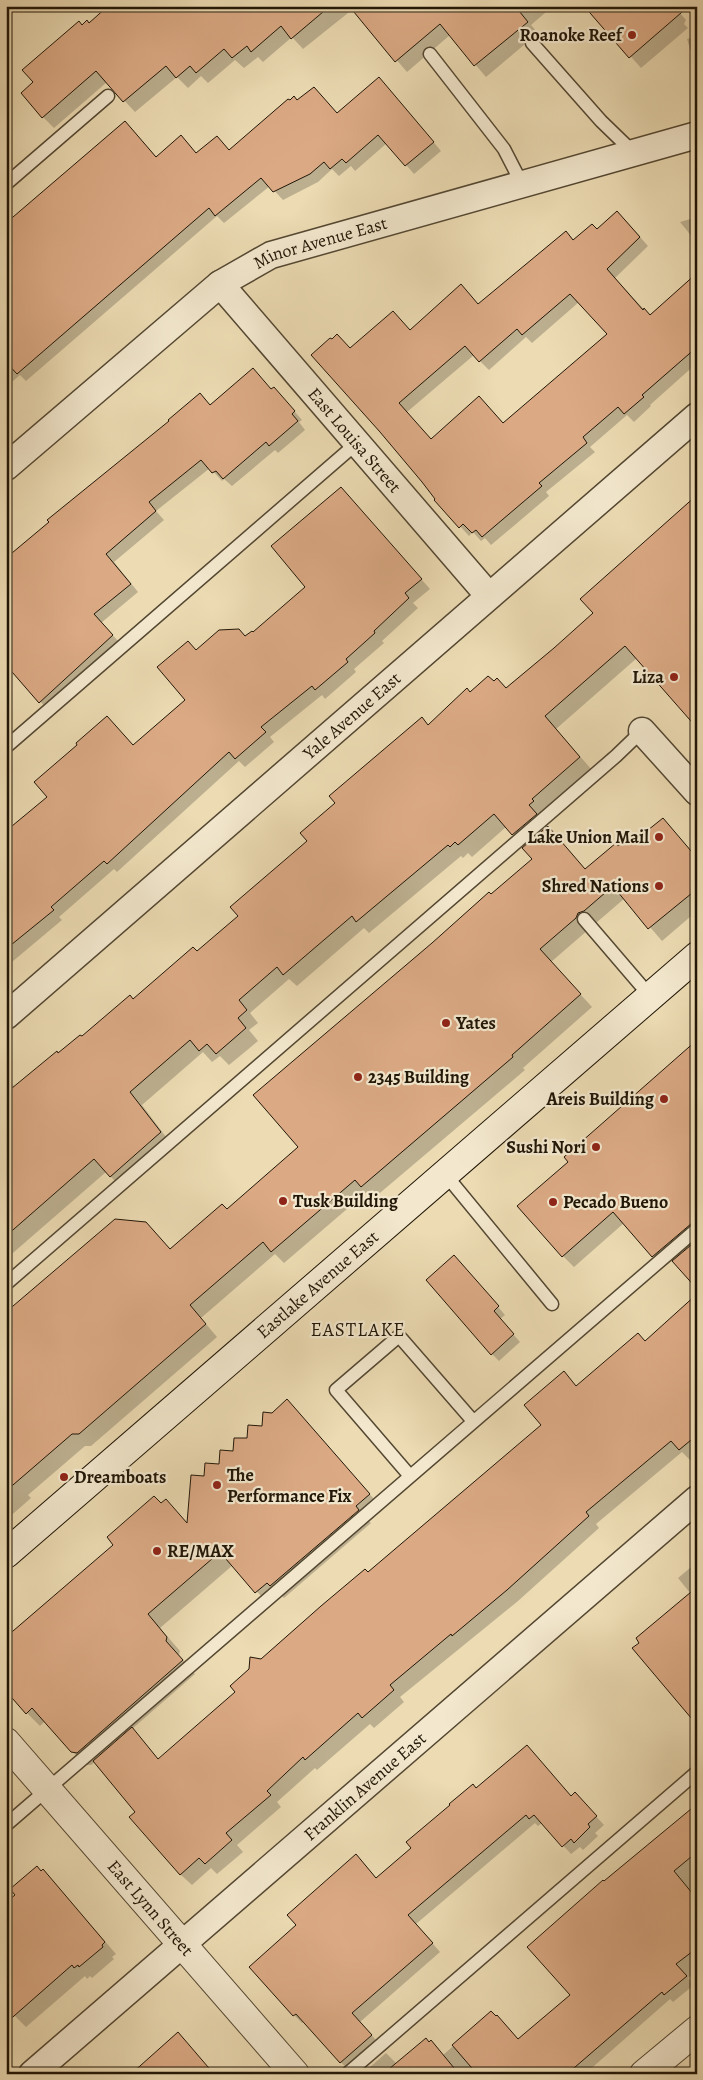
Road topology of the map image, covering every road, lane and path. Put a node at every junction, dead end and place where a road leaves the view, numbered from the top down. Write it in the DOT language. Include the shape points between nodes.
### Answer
graph roads {
  1 [pos="532,43"];
  2 [pos="430,54"];
  3 [pos="108,96"];
  4 [pos="697,135"];
  5 [pos="634,153"];
  6 [pos="6,184"];
  7 [pos="522,184"];
  8 [pos="220,284"];
  9 [pos="697,416"];
  10 [pos="357,443"];
  11 [pos="6,467"];
  12 [pos="489,596"];
  13 [pos="642,731"];
  14 [pos="6,747"];
  15 [pos="697,792"];
  16 [pos="584,919"];
  17 [pos="697,956"];
  18 [pos="650,996"];
  19 [pos="6,1016"];
  20 [pos="445,1174"];
  21 [pos="697,1229"];
  22 [pos="6,1284"];
  23 [pos="552,1304"];
  24 [pos="473,1421"];
  25 [pos="410,1476"];
  26 [pos="697,1499"];
  27 [pos="6,1554"];
  28 [pos="6,1742"];
  29 [pos="697,1772"];
  30 [pos="48,1789"];
  31 [pos="6,1824"];
  32 [pos="181,1945"];
  33 [pos="697,2030"];
  34 [pos="32,2074"];
  35 [pos="294,2074"];
  36 [pos="347,2074"];
  37 [pos="644,2074"];
  1 -- 5 [label="lane"];
  2 -- 7 [label="lane" via="504,149"];
  3 -- 6 [label="lane"];
  4 -- 5 [label="street, Minor Avenue East"];
  5 -- 7 [label="street, Minor Avenue East"];
  7 -- 8 [label="street, Minor Avenue East" via="271,255"];
  8 -- 10 [label="street, East Louisa Street"];
  8 -- 11 [label="street, Minor Avenue East"];
  9 -- 12 [label="street, Yale Avenue East"];
  10 -- 12 [label="street, East Louisa Street"];
  10 -- 14 [label="lane"];
  12 -- 19 [label="street, Yale Avenue East"];
  13 -- 15 [label="street"];
  13 -- 22 [label="lane"];
  16 -- 18 [label="lane"];
  17 -- 18 [label="main road, Eastlake Avenue East"];
  18 -- 20 [label="main road, Eastlake Avenue East"];
  20 -- 23 [label="lane"];
  20 -- 27 [label="main road, Eastlake Avenue East"];
  21 -- 24 [label="lane"];
  24 -- 25 [label="lane"];
  24 -- 25 [label="lane" via="399,1336 336,1390"];
  25 -- 30 [label="lane"];
  26 -- 32 [label="street, Franklin Avenue East"];
  28 -- 30 [label="main road, East Lynn Street"];
  29 -- 36 [label="lane"];
  30 -- 31 [label="lane"];
  30 -- 32 [label="main road, East Lynn Street"];
  32 -- 34 [label="street, Franklin Avenue East"];
  32 -- 35 [label="main road, East Lynn Street"];
  33 -- 37 [label="main road"];
}
